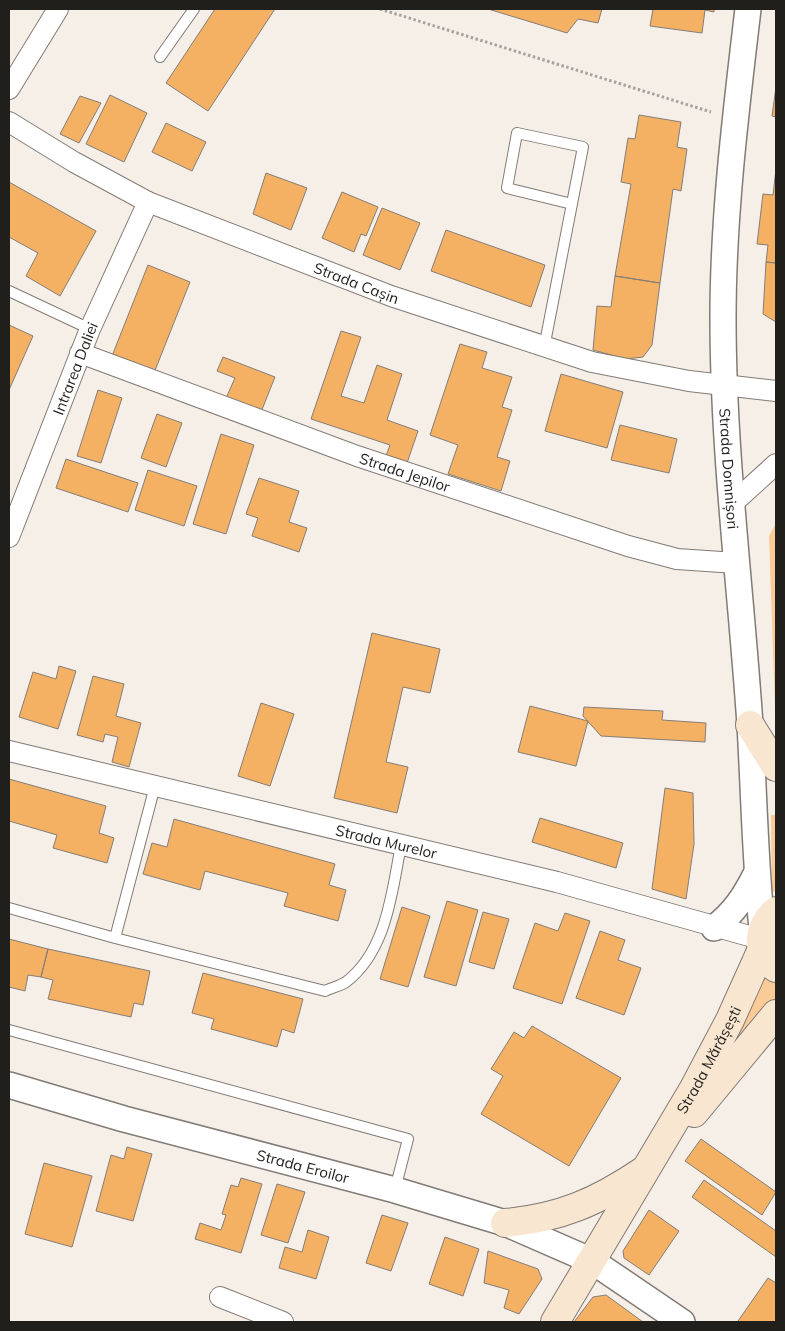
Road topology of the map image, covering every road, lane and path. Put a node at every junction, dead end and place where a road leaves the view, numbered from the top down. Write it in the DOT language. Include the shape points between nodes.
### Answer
graph roads {
  1 [pos="58,9"];
  2 [pos="194,9"];
  3 [pos="380,9"];
  4 [pos="748,9"];
  5 [pos="160,57"];
  6 [pos="9,89"];
  7 [pos="735,119"];
  8 [pos="9,122"];
  9 [pos="148,202"];
  10 [pos="572,204"];
  11 [pos="9,290"];
  12 [pos="90,329"];
  13 [pos="544,348"];
  14 [pos="80,353"];
  15 [pos="725,386"];
  16 [pos="776,391"];
  17 [pos="776,464"];
  18 [pos="732,504"];
  19 [pos="9,537"];
  20 [pos="736,563"];
  21 [pos="750,725"];
  22 [pos="9,751"];
  23 [pos="776,767"];
  24 [pos="155,786"];
  25 [pos="402,845"];
  26 [pos="756,874"];
  27 [pos="9,908"];
  28 [pos="714,928"];
  29 [pos="115,938"];
  30 [pos="767,939"];
  31 [pos="776,1014"];
  32 [pos="9,1030"];
  33 [pos="9,1085"];
  34 [pos="648,1168"];
  35 [pos="395,1190"];
  36 [pos="505,1223"];
  37 [pos="592,1261"];
  38 [pos="220,1297"];
  39 [pos="283,1322"];
  40 [pos="555,1322"];
  41 [pos="682,1322"];
  1 -- 6 [label="street"];
  2 -- 5 [label="lane"];
  3 -- 7 [label="path"];
  4 -- 7 [label="street, Strada Domnișori"];
  7 -- 15 [label="street, Strada Domnișori" via="723,268"];
  8 -- 9 [label="street, Strada Cașin"];
  9 -- 12 [label="street, Intrarea Daliei"];
  9 -- 13 [label="street, Strada Cașin" via="391,296"];
  10 -- 10 [label="lane" via="583,147 517,133 506,188"];
  10 -- 13 [label="lane"];
  11 -- 12 [label="lane"];
  12 -- 14 [label="street, Intrarea Daliei"];
  13 -- 15 [label="street, Strada Cașin" via="592,362"];
  14 -- 19 [label="street, Intrarea Daliei"];
  14 -- 20 [label="street, Strada Jepilor" via="357,456 628,546 677,560"];
  15 -- 16 [label="street, Strada Cașin"];
  15 -- 18 [label="street, Strada Domnișori"];
  17 -- 18 [label="street"];
  18 -- 20 [label="street, Strada Domnișori"];
  20 -- 21 [label="street, Strada Domnișori"];
  21 -- 23 [label="main road"];
  21 -- 26 [label="street, Strada Domnișori"];
  22 -- 24 [label="street, Strada Murelor"];
  24 -- 25 [label="street, Strada Murelor"];
  24 -- 29 [label="lane"];
  25 -- 28 [label="street, Strada Murelor" via="557,882"];
  25 -- 29 [label="lane" via="380,936 364,962 346,982 325,991"];
  26 -- 28 [label="street" via="741,902"];
  26 -- 30 [label="street, Strada Domnișori"];
  27 -- 29 [label="lane"];
  28 -- 30 [label="street, Strada Murelor"];
  30 -- 34 [label="main road, Strada Mărășești" via="711,1055"];
  31 -- 34 [label="main road, Strada Mărășești"];
  32 -- 35 [label="lane" via="408,1139"];
  33 -- 35 [label="street, Strada Eroilor" via="124,1119"];
  34 -- 36 [label="main road" via="586,1205 543,1218"];
  34 -- 37 [label="main road, Strada Mărășești"];
  35 -- 36 [label="street, Strada Eroilor"];
  36 -- 37 [label="street, Strada Eroilor"];
  37 -- 40 [label="main road, Strada Mărășești"];
  37 -- 41 [label="street, Strada Eroilor"];
  38 -- 39 [label="street"];
}
